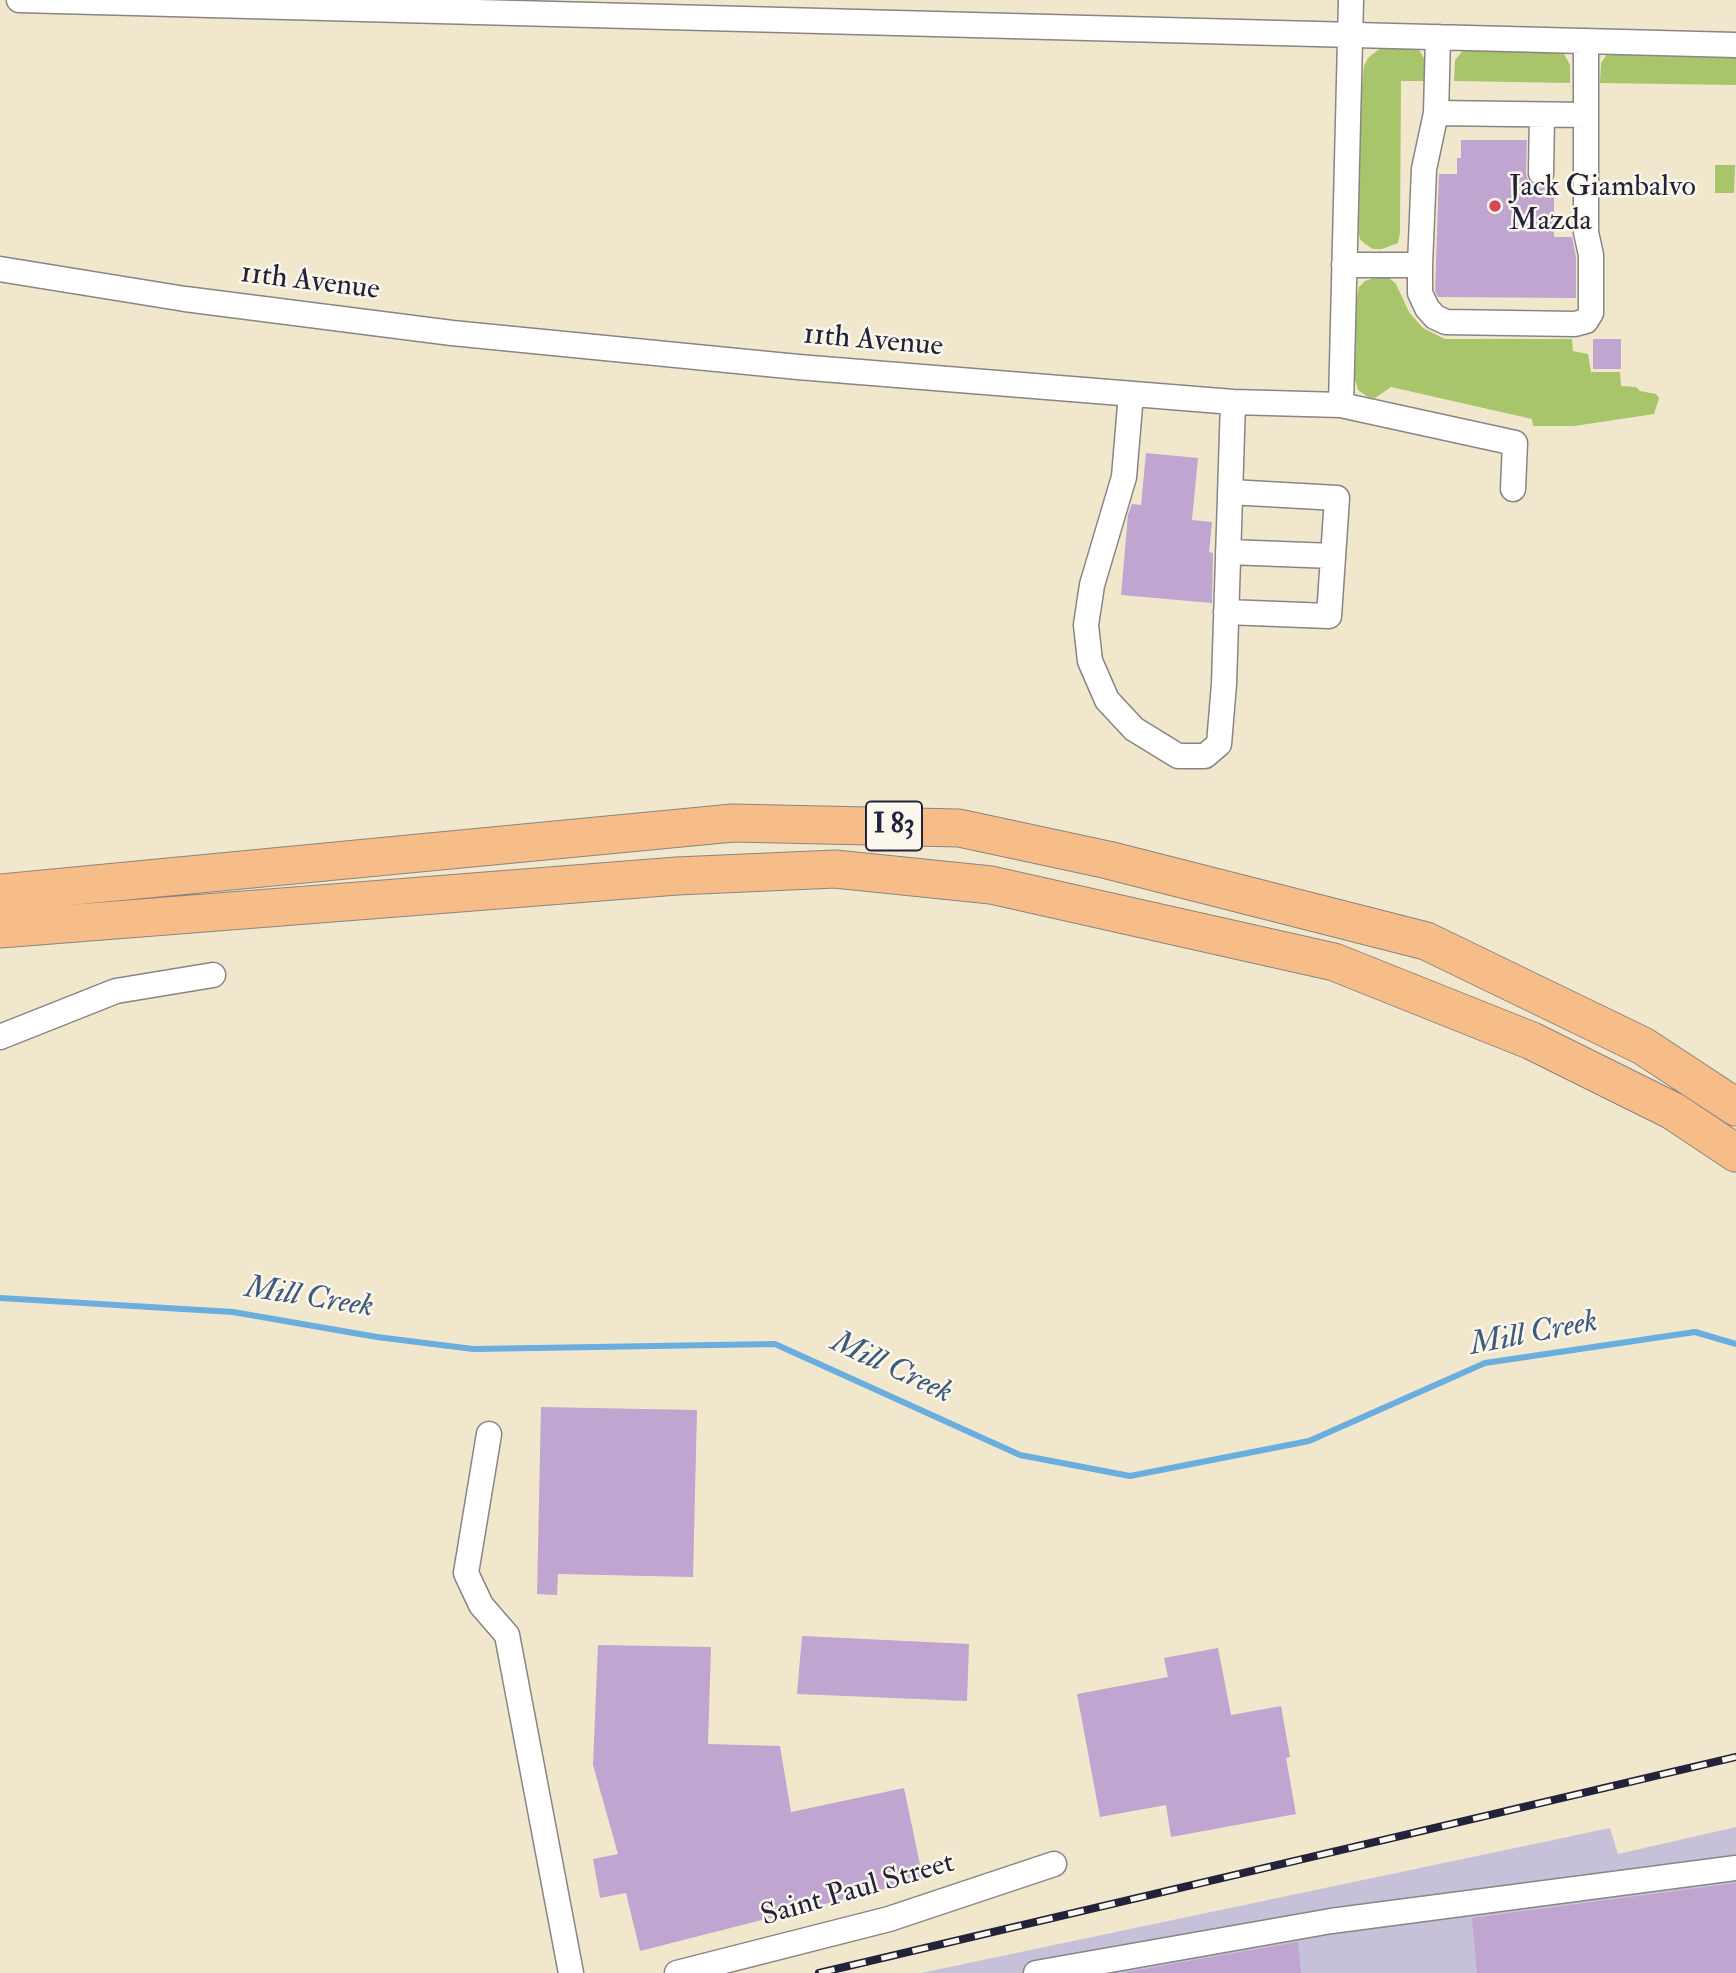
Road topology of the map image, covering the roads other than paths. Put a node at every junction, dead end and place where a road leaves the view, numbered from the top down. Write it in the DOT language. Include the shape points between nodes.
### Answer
graph roads {
  1 [pos="19,0"];
  2 [pos="1351,0"];
  3 [pos="1350,35"];
  4 [pos="1438,37"];
  5 [pos="1586,41"];
  6 [pos="1736,46"];
  7 [pos="1437,113"];
  8 [pos="1542,115"];
  9 [pos="1586,115"];
  10 [pos="1541,173"];
  11 [pos="1344,265"];
  12 [pos="1420,265"];
  13 [pos="1,270"];
  14 [pos="1131,394"];
  15 [pos="1233,402"];
  16 [pos="1341,405"];
  17 [pos="1513,489"];
  18 [pos="1230,492"];
  19 [pos="1228,552"];
  20 [pos="1333,556"];
  21 [pos="1226,612"];
  22 [pos="0,893"];
  23 [pos="0,929"];
  24 [pos="213,975"];
  25 [pos="0,1037"];
  26 [pos="1736,1107"];
  27 [pos="1736,1153"];
  28 [pos="489,1434"];
  29 [pos="1054,1864"];
  30 [pos="1736,1868"];
  31 [pos="571,1973"];
  32 [pos="677,1973"];
  33 [pos="1036,1973"];
  1 -- 3 [label="street"];
  2 -- 3 [label="street"];
  3 -- 4 [label="street"];
  3 -- 11 [label="street"];
  4 -- 5 [label="street"];
  4 -- 7 [label="street"];
  5 -- 6 [label="street"];
  5 -- 9 [label="street"];
  7 -- 8 [label="street"];
  7 -- 12 [label="street" via="1424,169"];
  8 -- 9 [label="street"];
  8 -- 10 [label="street"];
  9 -- 12 [label="street" via="1586,232 1591,255 1591,313 1586,321 1446,322 1435,317 1420,293"];
  11 -- 12 [label="street"];
  11 -- 16 [label="street"];
  13 -- 14 [label="street, 11th Avenue" via="452,333 798,368"];
  14 -- 15 [label="street, 11th Avenue"];
  14 -- 21 [label="street" via="1124,477 1092,585 1086,625 1090,661 1107,700 1134,729 1178,756 1205,756 1219,744"];
  15 -- 16 [label="street, 11th Avenue"];
  15 -- 18 [label="street"];
  16 -- 17 [label="street, 11th Avenue" via="1515,443"];
  18 -- 19 [label="street"];
  18 -- 20 [label="street" via="1337,498"];
  19 -- 20 [label="street"];
  19 -- 21 [label="street"];
  20 -- 21 [label="street" via="1329,616"];
  22 -- 26 [label="highway, I 83" via="733,823 959,828 1426,941 1643,1046"];
  23 -- 27 [label="highway, I 83" via="677,876 835,869 991,885 1334,962 1532,1041 1673,1111"];
  24 -- 25 [label="street" via="116,991"];
  28 -- 31 [label="street" via="466,1573 481,1605 506,1635"];
  29 -- 32 [label="street, Saint Paul Street" via="889,1919"];
  30 -- 33 [label="street" via="1331,1922"];
}
